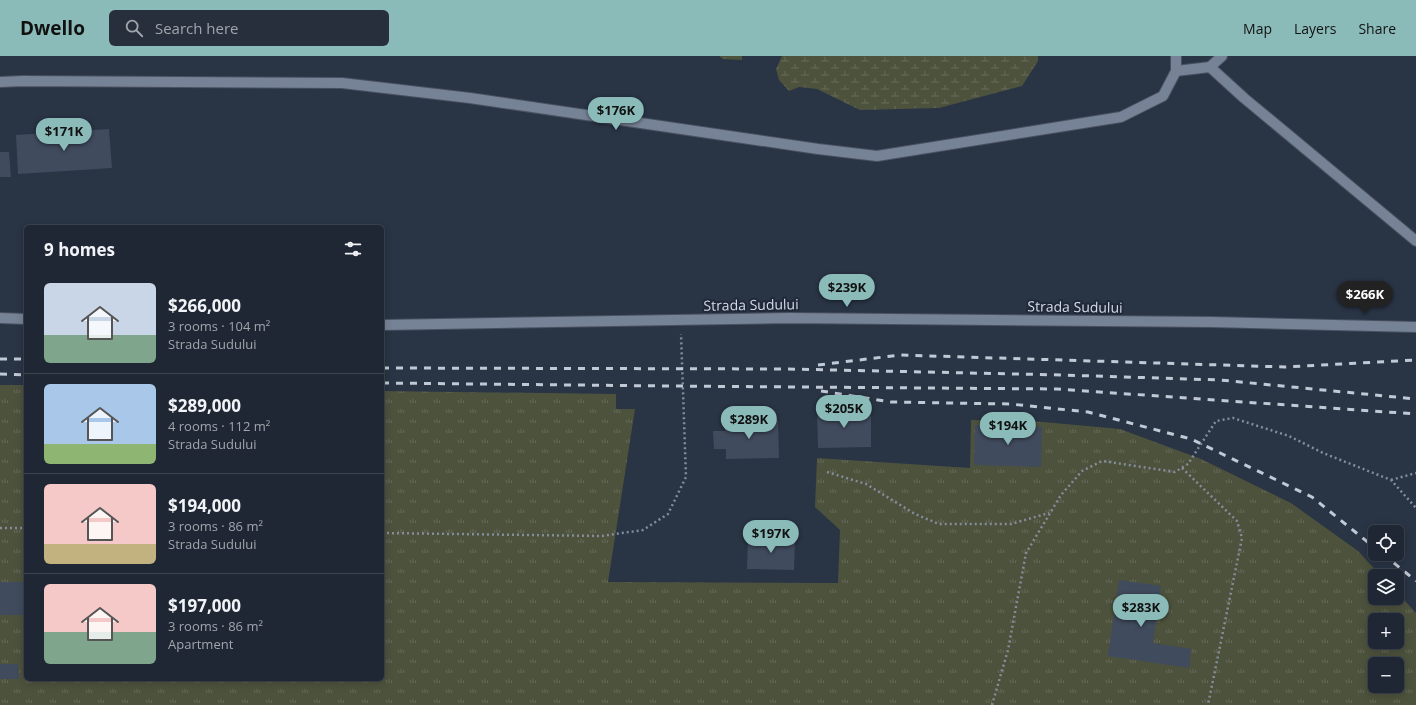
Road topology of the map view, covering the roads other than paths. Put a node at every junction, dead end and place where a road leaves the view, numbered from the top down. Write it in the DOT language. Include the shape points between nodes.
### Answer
graph roads {
  1 [pos="1176,56"];
  2 [pos="1222,56"];
  3 [pos="1210,67"];
  4 [pos="1176,72"];
  5 [pos="0,82"];
  6 [pos="1416,241"];
  7 [pos="0,318"];
  8 [pos="24,319"];
  9 [pos="384,325"];
  10 [pos="1416,327"];
  1 -- 4 [label="street"];
  2 -- 3 [label="street"];
  3 -- 4 [label="street"];
  3 -- 6 [label="street"];
  4 -- 5 [label="street" via="1163,96 1121,117 877,156 470,98 342,83"];
  7 -- 8 [label="street"];
  9 -- 10 [label="street, Strada Sudului" via="790,318 1212,322"];
}
